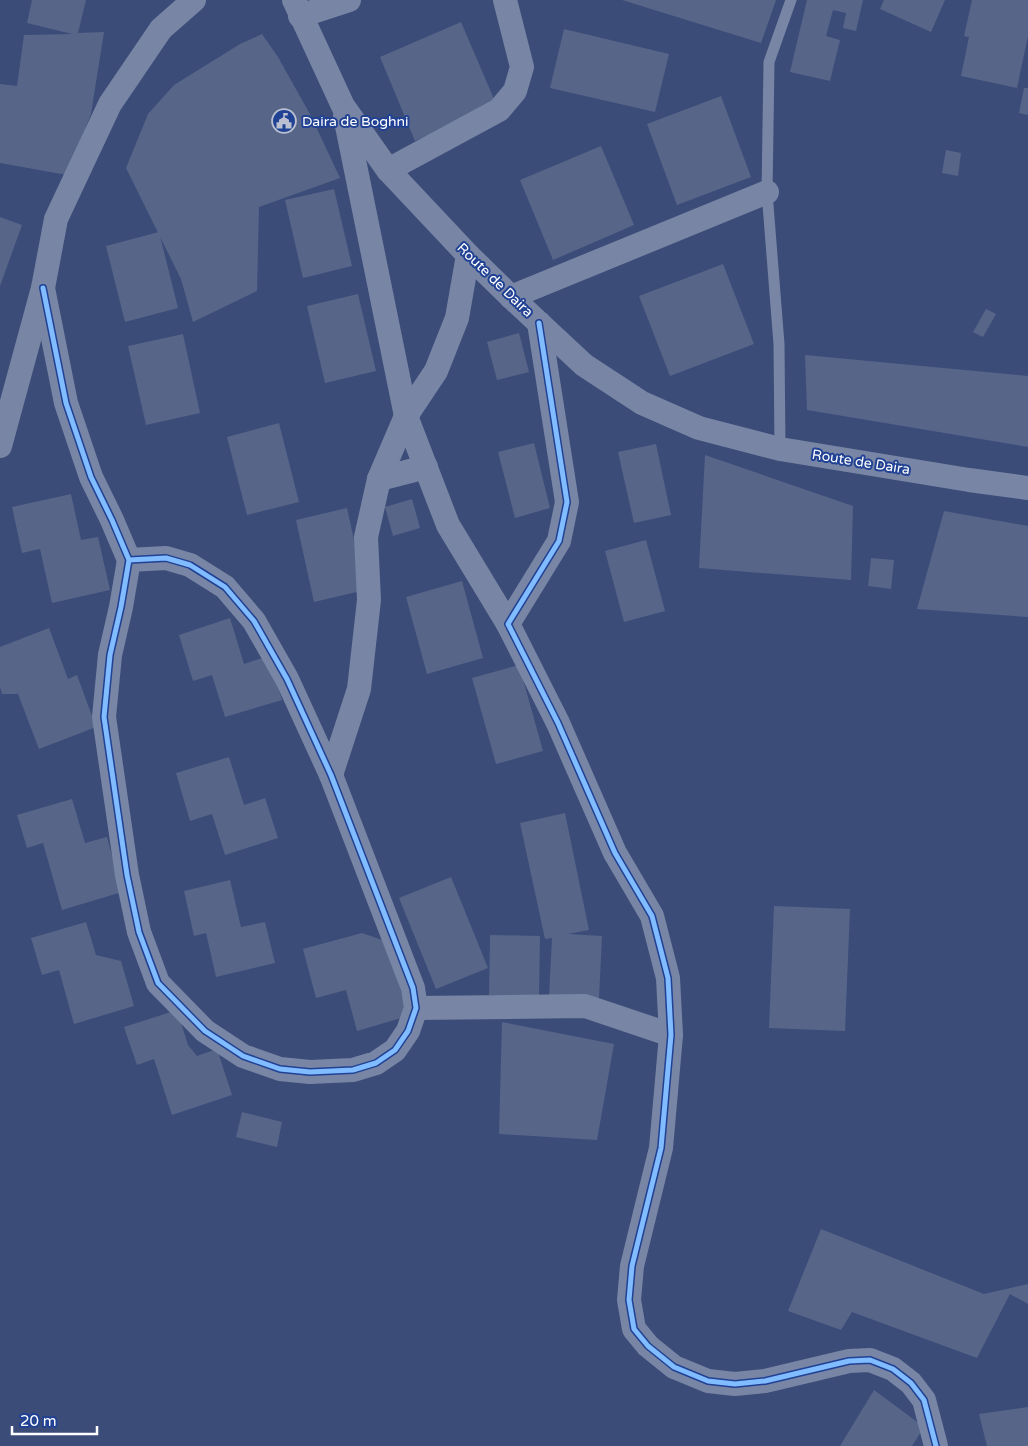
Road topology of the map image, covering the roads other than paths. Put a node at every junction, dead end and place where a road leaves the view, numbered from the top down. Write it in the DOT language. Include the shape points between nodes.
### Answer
graph roads {
  1 [pos="194,0"];
  2 [pos="349,0"];
  3 [pos="505,0"];
  4 [pos="791,0"];
  5 [pos="297,8"];
  6 [pos="343,106"];
  7 [pos="388,170"];
  8 [pos="767,192"];
  9 [pos="468,255"];
  10 [pos="43,288"];
  11 [pos="511,297"];
  12 [pos="539,323"];
  13 [pos="406,416"];
  14 [pos="0,446"];
  15 [pos="780,449"];
  16 [pos="426,467"];
  17 [pos="379,479"];
  18 [pos="1028,488"];
  19 [pos="129,560"];
  20 [pos="508,624"];
  21 [pos="331,776"];
  22 [pos="416,1008"];
  23 [pos="671,1035"];
  24 [pos="936,1446"];
  1 -- 10 [label="street" via="161,29 110,104 56,220"];
  2 -- 5 [label="street"];
  3 -- 7 [label="street" via="522,67 515,91 499,110"];
  4 -- 8 [label="lane" via="769,62"];
  5 -- 6 [label="street, Route de Daira"];
  6 -- 7 [label="street, Route de Daira"];
  6 -- 13 [label="street"];
  7 -- 9 [label="street, Route de Daira"];
  8 -- 11 [label="street"];
  8 -- 15 [label="lane" via="779,344"];
  9 -- 11 [label="street, Route de Daira"];
  9 -- 13 [label="street" via="457,318 436,371"];
  10 -- 14 [label="street"];
  10 -- 19 [label="street" via="66,403 91,477"];
  11 -- 12 [label="street, Route de Daira"];
  12 -- 15 [label="street, Route de Daira" via="584,365 642,403 699,428"];
  12 -- 20 [label="street" via="567,502 560,541"];
  13 -- 16 [label="street"];
  13 -- 17 [label="street"];
  15 -- 18 [label="street, Route de Daira"];
  16 -- 17 [label="street"];
  16 -- 20 [label="street" via="448,525"];
  17 -- 21 [label="street" via="366,537 369,600 359,689"];
  19 -- 21 [label="street" via="166,558 190,565 225,586 254,621 287,679"];
  19 -- 22 [label="street" via="110,655 104,717 127,875 139,932 158,983 205,1031 243,1056 280,1070 353,1070 376,1063 395,1050 408,1031"];
  20 -- 23 [label="street" via="558,723 615,853 652,916 668,978"];
  21 -- 22 [label="street" via="413,988"];
  22 -- 23 [label="street" via="585,1006"];
  23 -- 24 [label="street" via="661,1148 632,1266 630,1300 634,1329 648,1346 674,1367 708,1381 735,1384 765,1381 849,1361 870,1360 892,1369 911,1383 924,1400"];
}
